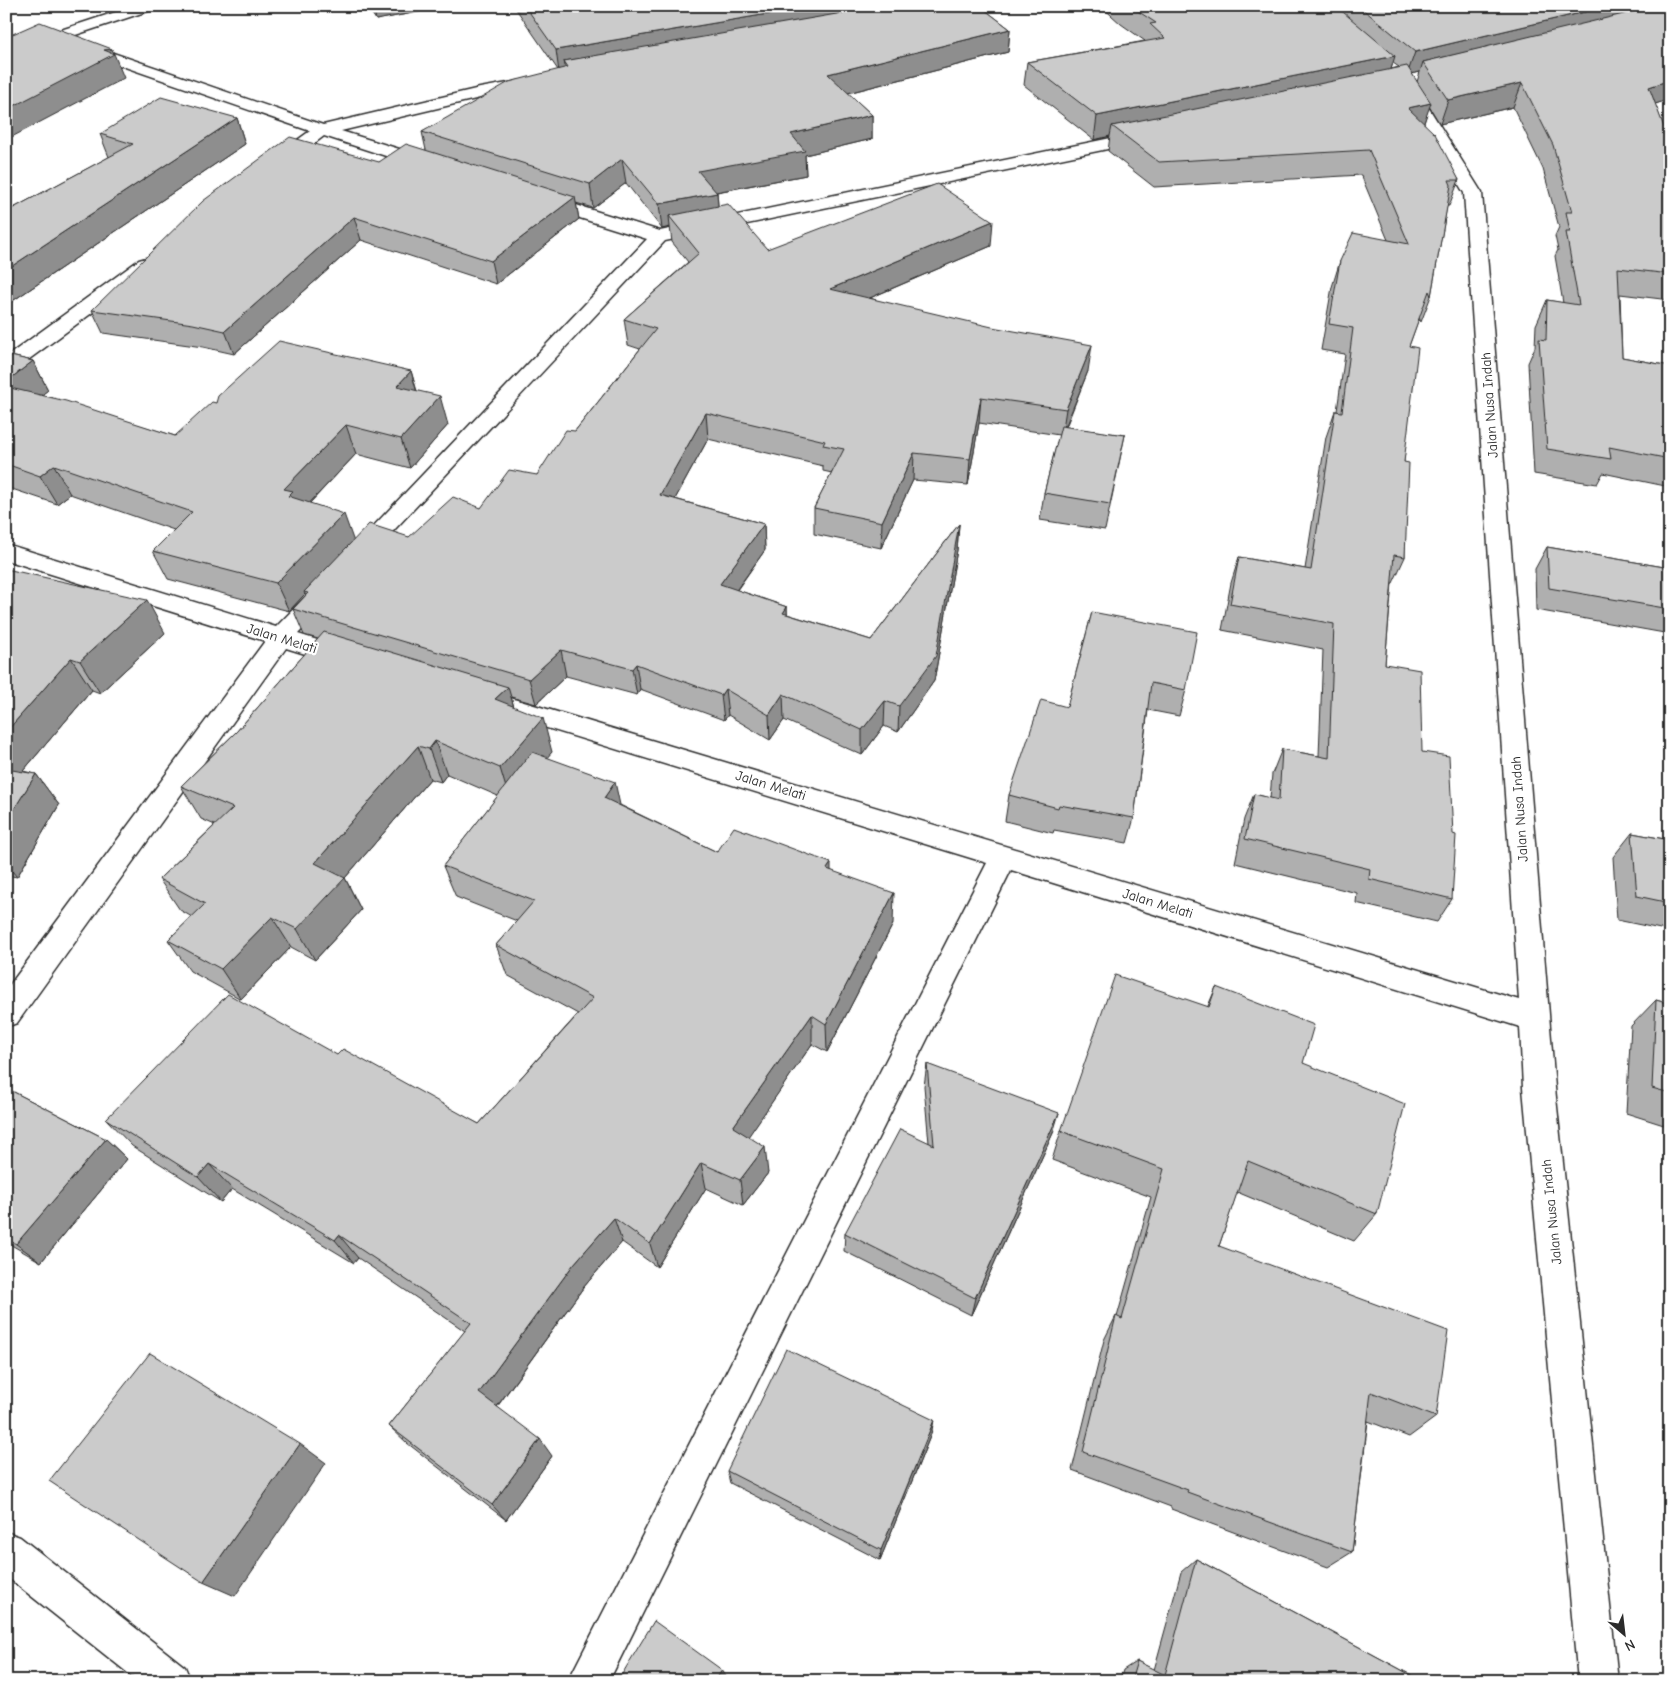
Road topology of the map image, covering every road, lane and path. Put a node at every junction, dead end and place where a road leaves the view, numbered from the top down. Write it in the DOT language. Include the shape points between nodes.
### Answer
graph roads {
  1 [pos="108,6"];
  2 [pos="149,6"];
  3 [pos="52,36"];
  4 [pos="6,41"];
  5 [pos="6,53"];
  6 [pos="1400,78"];
  7 [pos="548,81"];
  8 [pos="322,130"];
  9 [pos="1162,132"];
  10 [pos="443,169"];
  11 [pos="260,176"];
  12 [pos="528,196"];
  13 [pos="659,237"];
  14 [pos="158,254"];
  15 [pos="6,367"];
  16 [pos="6,552"];
  17 [pos="280,638"];
  18 [pos="366,664"];
  19 [pos="472,696"];
  20 [pos="1004,857"];
  21 [pos="6,1014"];
  22 [pos="1535,1018"];
  23 [pos="6,1551"];
  24 [pos="171,1681"];
  25 [pos="588,1681"];
  26 [pos="1598,1681"];
  1 -- 4 [label="main road"];
  2 -- 3 [label="main road"];
  3 -- 5 [label="main road"];
  3 -- 8 [label="main road"];
  6 -- 22 [label="main road, Jalan Nusa Indah" via="1473,193"];
  7 -- 8 [label="main road" via="480,93"];
  8 -- 10 [label="main road"];
  8 -- 11 [label="main road"];
  9 -- 13 [label="main road"];
  12 -- 13 [label="main road"];
  13 -- 17 [label="main road"];
  14 -- 15 [label="main road"];
  16 -- 17 [label="main road, Jalan Melati"];
  17 -- 18 [label="main road, Jalan Melati"];
  17 -- 21 [label="main road"];
  19 -- 20 [label="main road, Jalan Melati"];
  20 -- 22 [label="main road, Jalan Melati"];
  20 -- 25 [label="main road"];
  22 -- 26 [label="main road, Jalan Nusa Indah" via="1538,1088"];
  23 -- 24 [label="main road"];
}
